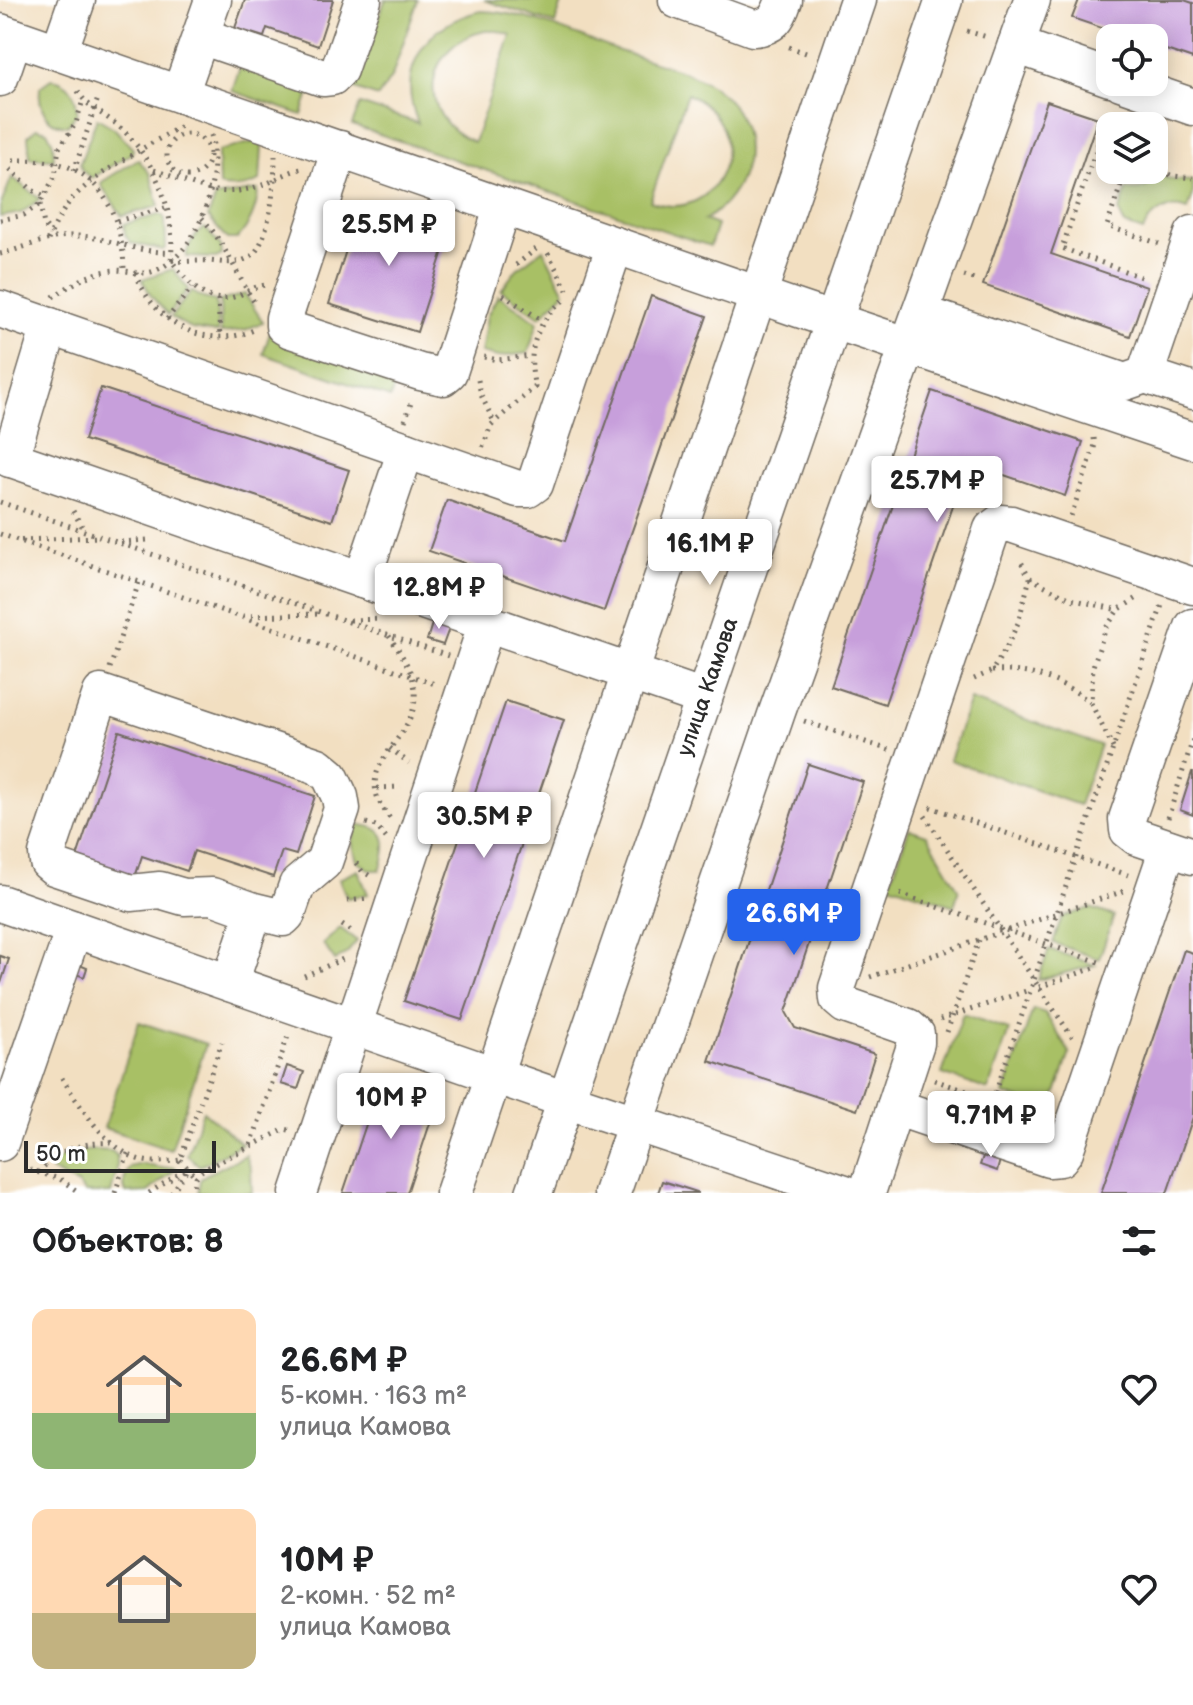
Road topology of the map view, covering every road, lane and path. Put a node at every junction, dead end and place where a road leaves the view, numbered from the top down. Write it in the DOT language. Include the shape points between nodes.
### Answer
graph roads {
  1 [pos="77,0"];
  2 [pos="213,0"];
  3 [pos="363,0"];
  4 [pos="677,0"];
  5 [pos="784,0"];
  6 [pos="858,0"];
  7 [pos="944,0"];
  8 [pos="1032,0"];
  9 [pos="7,34"];
  10 [pos="201,36"];
  11 [pos="1016,45"];
  12 [pos="69,56"];
  13 [pos="1096,73"];
  14 [pos="0,78"];
  15 [pos="100,93"];
  16 [pos="1161,96"];
  17 [pos="83,100"];
  18 [pos="187,107"];
  19 [pos="1193,107"];
  20 [pos="93,108"];
  21 [pos="208,126"];
  22 [pos="174,135"];
  23 [pos="275,149"];
  24 [pos="1096,150"];
  25 [pos="140,151"];
  26 [pos="212,156"];
  27 [pos="337,158"];
  28 [pos="13,160"];
  29 [pos="56,164"];
  30 [pos="10,169"];
  31 [pos="154,170"];
  32 [pos="74,171"];
  33 [pos="1168,174"];
  34 [pos="178,177"];
  35 [pos="1193,178"];
  36 [pos="274,179"];
  37 [pos="91,183"];
  38 [pos="1121,184"];
  39 [pos="211,190"];
  40 [pos="45,196"];
  41 [pos="40,204"];
  42 [pos="503,206"];
  43 [pos="165,208"];
  44 [pos="202,218"];
  45 [pos="0,220"];
  46 [pos="117,221"];
  47 [pos="50,237"];
  48 [pos="1186,243"];
  49 [pos="123,244"];
  50 [pos="615,245"];
  51 [pos="172,252"];
  52 [pos="0,254"];
  53 [pos="171,260"];
  54 [pos="232,263"];
  55 [pos="124,272"];
  56 [pos="136,273"];
  57 [pos="295,284"];
  58 [pos="192,287"];
  59 [pos="496,290"];
  60 [pos="246,291"];
  61 [pos="758,295"];
  62 [pos="565,298"];
  63 [pos="218,299"];
  64 [pos="1173,303"];
  65 [pos="0,309"];
  66 [pos="167,319"];
  67 [pos="543,321"];
  68 [pos="834,321"];
  69 [pos="45,324"];
  70 [pos="278,324"];
  71 [pos="914,329"];
  72 [pos="220,337"];
  73 [pos="477,355"];
  74 [pos="531,356"];
  75 [pos="420,372"];
  76 [pos="1145,375"];
  77 [pos="1193,391"];
  78 [pos="1089,434"];
  79 [pos="1193,441"];
  80 [pos="402,448"];
  81 [pos="5,457"];
  82 [pos="474,474"];
  83 [pos="0,502"];
  84 [pos="1000,523"];
  85 [pos="0,534"];
  86 [pos="104,537"];
  87 [pos="16,540"];
  88 [pos="1062,541"];
  89 [pos="1030,578"];
  90 [pos="362,580"];
  91 [pos="139,582"];
  92 [pos="1182,582"];
  93 [pos="1118,610"];
  94 [pos="326,614"];
  95 [pos="238,616"];
  96 [pos="487,623"];
  97 [pos="1193,627"];
  98 [pos="389,635"];
  99 [pos="460,660"];
  100 [pos="992,671"];
  101 [pos="630,673"];
  102 [pos="413,676"];
  103 [pos="450,689"];
  104 [pos="101,693"];
  105 [pos="936,695"];
  106 [pos="704,698"];
  107 [pos="1091,703"];
  108 [pos="777,712"];
  109 [pos="1193,739"];
  110 [pos="390,748"];
  111 [pos="1113,748"];
  112 [pos="915,759"];
  113 [pos="409,763"];
  114 [pos="401,787"];
  115 [pos="377,788"];
  116 [pos="909,800"];
  117 [pos="357,822"];
  118 [pos="393,822"];
  119 [pos="1180,843"];
  120 [pos="389,844"];
  121 [pos="1076,857"];
  122 [pos="872,885"];
  123 [pos="1144,886"];
  124 [pos="0,903"];
  125 [pos="254,911"];
  126 [pos="1057,914"];
  127 [pos="74,929"];
  128 [pos="1003,930"];
  129 [pos="979,940"];
  130 [pos="1046,944"];
  131 [pos="353,953"];
  132 [pos="1034,980"];
  133 [pos="230,983"];
  134 [pos="1038,987"];
  135 [pos="837,988"];
  136 [pos="1030,990"];
  137 [pos="297,992"];
  138 [pos="953,1016"];
  139 [pos="354,1025"];
  140 [pos="928,1035"];
  141 [pos="222,1042"];
  142 [pos="1098,1057"];
  143 [pos="936,1066"];
  144 [pos="495,1073"];
  145 [pos="62,1078"];
  146 [pos="566,1100"];
  147 [pos="993,1100"];
  148 [pos="895,1107"];
  149 [pos="636,1124"];
  150 [pos="1074,1127"];
  151 [pos="315,1140"];
  152 [pos="0,1143"];
  153 [pos="116,1143"];
  154 [pos="251,1146"];
  155 [pos="128,1153"];
  156 [pos="180,1160"];
  157 [pos="188,1168"];
  158 [pos="30,1170"];
  159 [pos="38,1172"];
  160 [pos="196,1177"];
  161 [pos="119,1180"];
  162 [pos="80,1193"];
  163 [pos="115,1193"];
  164 [pos="121,1193"];
  165 [pos="149,1193"];
  166 [pos="172,1193"];
  167 [pos="193,1193"];
  168 [pos="298,1193"];
  169 [pos="454,1193"];
  170 [pos="534,1193"];
  171 [pos="612,1193"];
  172 [pos="845,1193"];
  173 [pos="867,1193"];
  1 -- 12 [label="street"];
  2 -- 10 [label="street"];
  3 -- 10 [label="street" via="332,77"];
  4 -- 5 [label="street" via="765,28"];
  6 -- 61 [label="street"];
  7 -- 68 [label="street, улица Камова"];
  8 -- 11 [label="street"];
  9 -- 12 [label="street"];
  9 -- 14 [label="street"];
  10 -- 18 [label="street"];
  11 -- 13 [label="street"];
  11 -- 71 [label="street"];
  12 -- 17 [label="path"];
  12 -- 18 [label="street"];
  15 -- 20 [label="path"];
  16 -- 19 [label="street"];
  17 -- 20 [label="path"];
  17 -- 29 [label="path"];
  18 -- 22 [label="path"];
  18 -- 27 [label="street"];
  20 -- 25 [label="path"];
  20 -- 32 [label="path"];
  21 -- 26 [label="path"];
  22 -- 25 [label="path"];
  22 -- 26 [label="path" via="197,135"];
  22 -- 34 [label="path" via="166,154"];
  23 -- 36 [label="path"];
  24 -- 64 [label="path" via="1062,248"];
  25 -- 31 [label="path"];
  25 -- 37 [label="path"];
  26 -- 34 [label="path" via="203,171"];
  26 -- 39 [label="path"];
  27 -- 36 [label="path"];
  27 -- 42 [label="street"];
  27 -- 57 [label="street"];
  28 -- 29 [label="path"];
  29 -- 32 [label="path"];
  29 -- 40 [label="path"];
  30 -- 40 [label="path"];
  31 -- 34 [label="path"];
  31 -- 43 [label="path"];
  32 -- 37 [label="path"];
  33 -- 35 [label="path"];
  34 -- 39 [label="path"];
  36 -- 39 [label="path" via="249,189"];
  36 -- 54 [label="path" via="261,243 251,256"];
  37 -- 46 [label="path"];
  37 -- 47 [label="path" via="72,200"];
  38 -- 48 [label="path" via="1107,226"];
  39 -- 44 [label="path"];
  40 -- 41 [label="path"];
  41 -- 45 [label="path" via="24,215"];
  41 -- 47 [label="path"];
  42 -- 50 [label="street"];
  42 -- 75 [label="street" via="449,372 443,377"];
  43 -- 46 [label="path"];
  43 -- 51 [label="path"];
  44 -- 53 [label="path"];
  44 -- 54 [label="path"];
  46 -- 49 [label="path"];
  47 -- 49 [label="path"];
  47 -- 52 [label="path"];
  48 -- 64 [label="street"];
  49 -- 51 [label="path"];
  49 -- 55 [label="path"];
  50 -- 61 [label="street"];
  50 -- 82 [label="street" via="535,484 518,489"];
  51 -- 53 [label="path"];
  53 -- 54 [label="path"];
  53 -- 56 [label="path"];
  53 -- 58 [label="path"];
  54 -- 60 [label="path"];
  55 -- 56 [label="path"];
  55 -- 69 [label="path" via="101,272 54,296"];
  56 -- 66 [label="path" via="147,298"];
  57 -- 60 [label="path"];
  57 -- 70 [label="street"];
  58 -- 63 [label="path"];
  58 -- 66 [label="path"];
  59 -- 67 [label="path"];
  60 -- 63 [label="path"];
  60 -- 70 [label="path" via="266,321"];
  61 -- 68 [label="street"];
  61 -- 101 [label="street"];
  62 -- 67 [label="path"];
  63 -- 72 [label="path"];
  64 -- 76 [label="street"];
  65 -- 69 [label="street"];
  66 -- 72 [label="path" via="190,333"];
  67 -- 74 [label="path"];
  68 -- 71 [label="street"];
  68 -- 106 [label="street, улица Камова"];
  69 -- 80 [label="street"];
  69 -- 81 [label="street"];
  70 -- 72 [label="path"];
  70 -- 75 [label="street"];
  71 -- 76 [label="street" via="1125,382"];
  71 -- 79 [label="street"];
  71 -- 108 [label="street"];
  73 -- 74 [label="path" via="497,360"];
  74 -- 82 [label="path" via="535,387 491,425"];
  75 -- 80 [label="path"];
  76 -- 77 [label="street"];
  78 -- 88 [label="path" via="1095,445"];
  80 -- 82 [label="street"];
  80 -- 90 [label="street"];
  81 -- 90 [label="street"];
  83 -- 86 [label="path"];
  84 -- 88 [label="street"];
  84 -- 89 [label="path"];
  84 -- 105 [label="street" via="992,529"];
  85 -- 87 [label="path"];
  86 -- 87 [label="path"];
  86 -- 94 [label="path"];
  87 -- 91 [label="path"];
  88 -- 92 [label="street"];
  89 -- 93 [label="path" via="1071,599"];
  89 -- 100 [label="path" via="1018,623"];
  90 -- 96 [label="street"];
  91 -- 95 [label="path"];
  91 -- 104 [label="path"];
  92 -- 93 [label="path"];
  92 -- 111 [label="path"];
  93 -- 107 [label="path" via="1098,648"];
  94 -- 95 [label="path"];
  94 -- 98 [label="path"];
  95 -- 102 [label="path"];
  96 -- 101 [label="street"];
  96 -- 139 [label="street"];
  97 -- 119 [label="street" via="1127,819 1128,830 1137,837"];
  98 -- 99 [label="path"];
  98 -- 102 [label="path"];
  100 -- 105 [label="path"];
  100 -- 107 [label="path" via="1046,677"];
  101 -- 106 [label="street"];
  101 -- 144 [label="street"];
  102 -- 103 [label="path"];
  102 -- 110 [label="path" via="409,725"];
  104 -- 125 [label="street" via="48,862 126,892 212,896"];
  104 -- 125 [label="street" via="326,770 342,803 324,862 297,885 283,918"];
  105 -- 112 [label="street"];
  106 -- 146 [label="street, улица Камова"];
  107 -- 111 [label="path"];
  108 -- 112 [label="path"];
  108 -- 149 [label="street"];
  109 -- 119 [label="path" via="1167,820"];
  110 -- 113 [label="path"];
  110 -- 115 [label="path" via="378,768"];
  111 -- 121 [label="path"];
  112 -- 116 [label="street"];
  114 -- 115 [label="path"];
  115 -- 118 [label="path"];
  116 -- 121 [label="path"];
  116 -- 122 [label="street"];
  116 -- 128 [label="path"];
  117 -- 120 [label="path" via="376,826"];
  119 -- 123 [label="street"];
  121 -- 123 [label="path"];
  121 -- 126 [label="path"];
  122 -- 128 [label="path"];
  122 -- 135 [label="street"];
  123 -- 126 [label="path"];
  123 -- 142 [label="street"];
  124 -- 127 [label="street"];
  125 -- 133 [label="street"];
  126 -- 128 [label="path"];
  126 -- 130 [label="path"];
  127 -- 133 [label="street"];
  127 -- 152 [label="street"];
  128 -- 129 [label="path"];
  128 -- 130 [label="path"];
  128 -- 132 [label="path"];
  129 -- 135 [label="path"];
  129 -- 138 [label="path"];
  130 -- 132 [label="path"];
  130 -- 134 [label="path" via="1106,964"];
  131 -- 137 [label="path"];
  132 -- 134 [label="path"];
  132 -- 136 [label="path"];
  133 -- 137 [label="street"];
  134 -- 142 [label="path" via="1078,1046"];
  135 -- 140 [label="street" via="845,1005"];
  136 -- 138 [label="path"];
  136 -- 147 [label="path"];
  137 -- 139 [label="street"];
  137 -- 154 [label="path"];
  138 -- 140 [label="path"];
  138 -- 140 [label="path"];
  139 -- 144 [label="street"];
  139 -- 151 [label="street"];
  140 -- 148 [label="street" via="916,1034"];
  141 -- 156 [label="path"];
  142 -- 150 [label="street"];
  143 -- 147 [label="path" via="931,1079"];
  144 -- 146 [label="street"];
  144 -- 169 [label="street"];
  145 -- 153 [label="path" via="87,1118"];
  146 -- 149 [label="street"];
  146 -- 170 [label="street, улица Камова"];
  147 -- 150 [label="path"];
  148 -- 150 [label="street" via="1049,1159 1060,1158"];
  148 -- 173 [label="street"];
  149 -- 171 [label="street"];
  149 -- 172 [label="street"];
  151 -- 154 [label="path" via="285,1129"];
  151 -- 168 [label="street"];
  153 -- 155 [label="path"];
  153 -- 159 [label="path" via="81,1144"];
  154 -- 160 [label="path"];
  155 -- 156 [label="path" via="138,1159"];
  155 -- 161 [label="path"];
  156 -- 157 [label="path"];
  157 -- 160 [label="path"];
  157 -- 165 [label="path"];
  157 -- 166 [label="path"];
  158 -- 159 [label="path"];
  159 -- 162 [label="path"];
  160 -- 167 [label="path"];
  161 -- 163 [label="path"];
  161 -- 164 [label="path"];
}
